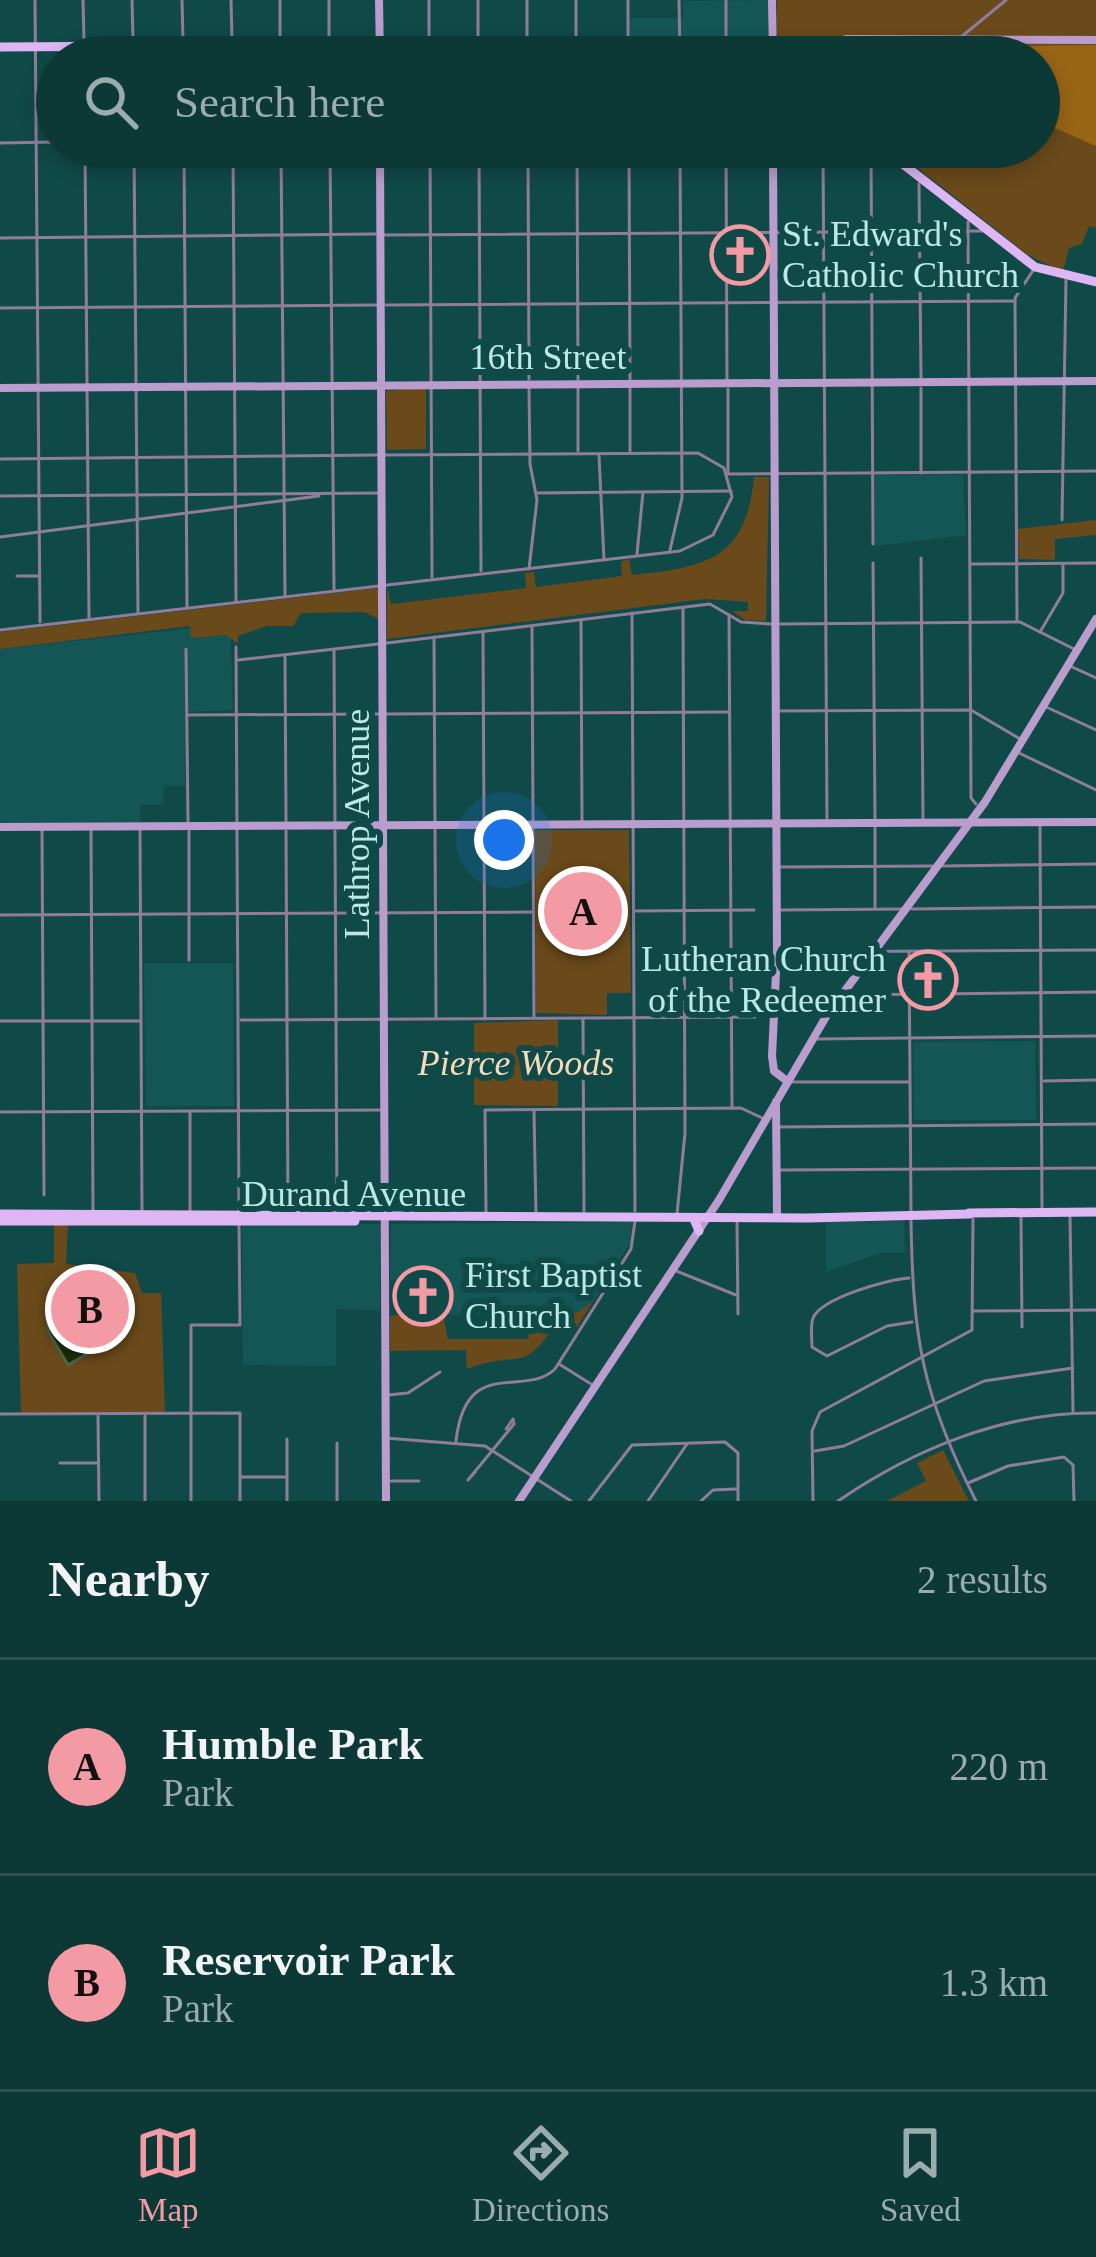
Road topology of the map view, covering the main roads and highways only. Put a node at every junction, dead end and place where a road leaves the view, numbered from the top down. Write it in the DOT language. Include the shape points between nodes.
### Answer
graph roads {
  1 [pos="0,47"];
  2 [pos="36,47"];
  3 [pos="909,168"];
  4 [pos="1096,282"];
  5 [pos="1096,1212"];
  6 [pos="708,1216"];
  7 [pos="332,1217"];
  8 [pos="635,1217"];
  9 [pos="0,1218"];
  10 [pos="239,1218"];
  11 [pos="386,1218"];
  12 [pos="694,1219"];
  13 [pos="699,1231"];
  1 -- 2 [label="main road"];
  3 -- 4 [label="main road" via="1035,267"];
  5 -- 6 [label="main road, Durand Avenue"];
  6 -- 8 [label="main road, Durand Avenue"];
  6 -- 12 [label="main road, Durand Avenue"];
  7 -- 10 [label="main road, Durand Avenue"];
  7 -- 10 [label="main road, Durand Avenue"];
  7 -- 11 [label="main road, Durand Avenue"];
  8 -- 11 [label="main road, Durand Avenue"];
  8 -- 11 [label="main road, Durand Avenue"];
  8 -- 12 [label="main road, Durand Avenue"];
  9 -- 10 [label="main road, Durand Avenue"];
  12 -- 13 [label="main road"];
}
